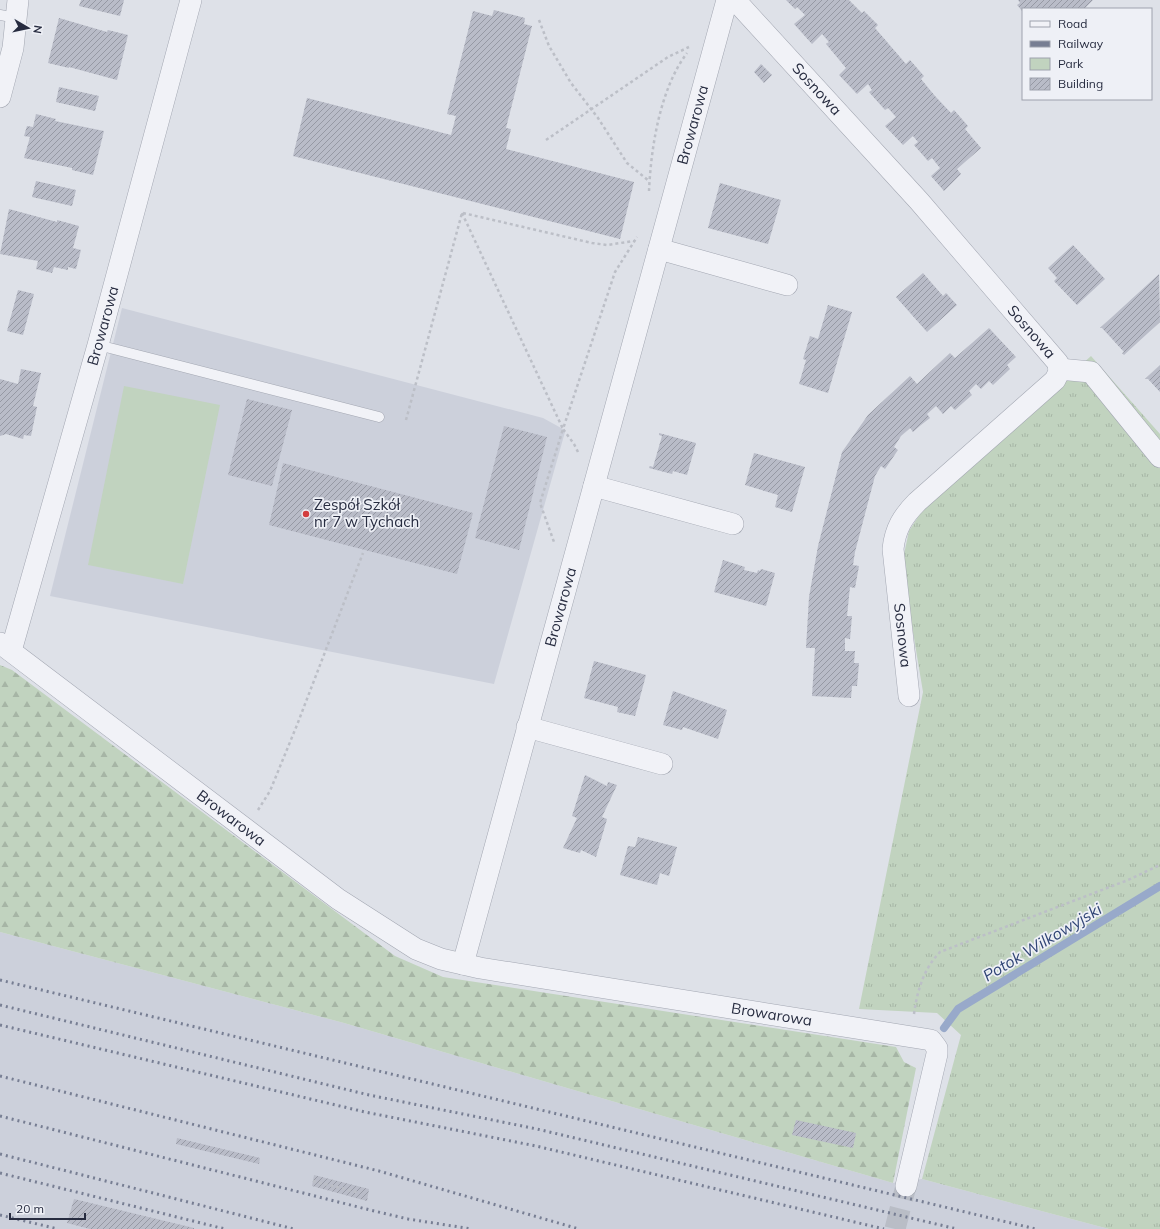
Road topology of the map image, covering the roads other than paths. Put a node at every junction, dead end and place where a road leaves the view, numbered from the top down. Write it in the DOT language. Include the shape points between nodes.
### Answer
graph roads {
  1 [pos="191,0"];
  2 [pos="727,0"];
  3 [pos="735,0"];
  4 [pos="12,11"];
  5 [pos="0,98"];
  6 [pos="659,249"];
  7 [pos="787,285"];
  8 [pos="98,345"];
  9 [pos="1059,369"];
  10 [pos="380,417"];
  11 [pos="1160,457"];
  12 [pos="594,486"];
  13 [pos="733,524"];
  14 [pos="5,647"];
  15 [pos="909,696"];
  16 [pos="528,727"];
  17 [pos="662,764"];
  18 [pos="463,964"];
  19 [pos="906,1186"];
  1 -- 8 [label="street, Browarowa"];
  2 -- 6 [label="street, Browarowa"];
  3 -- 9 [label="street, Sosnowa" via="924,207 1053,356"];
  4 -- 5 [label="street" via="13,48"];
  6 -- 7 [label="street"];
  6 -- 12 [label="street, Browarowa"];
  8 -- 10 [label="lane"];
  8 -- 14 [label="street, Browarowa"];
  9 -- 11 [label="street" via="1091,372"];
  9 -- 15 [label="street, Sosnowa" via="1055,380 917,502 905,514 898,527 893,549"];
  12 -- 13 [label="street"];
  12 -- 16 [label="street, Browarowa"];
  14 -- 18 [label="street, Browarowa" via="338,899 416,949"];
  16 -- 17 [label="street"];
  16 -- 18 [label="street, Browarowa"];
  18 -- 19 [label="street, Browarowa" via="931,1040 938,1054"];
}
